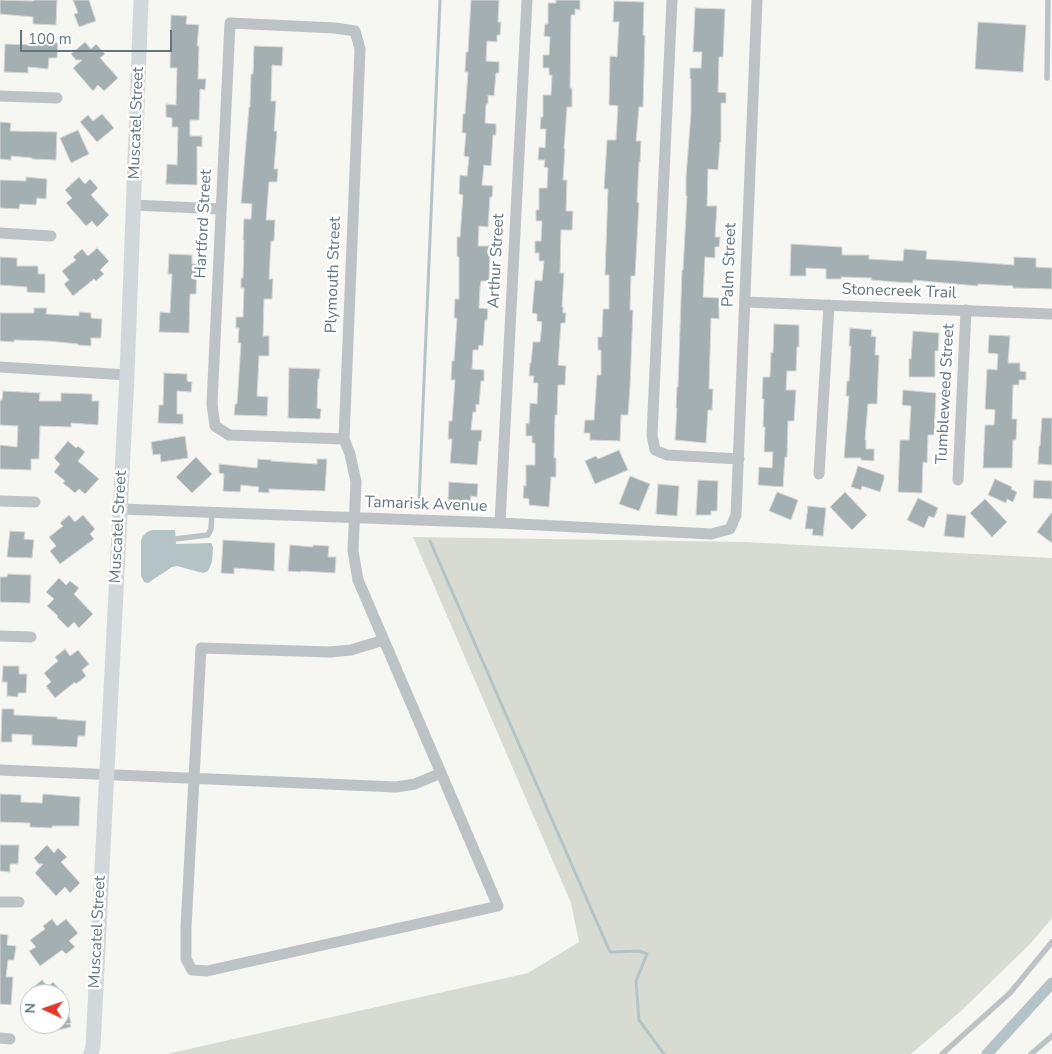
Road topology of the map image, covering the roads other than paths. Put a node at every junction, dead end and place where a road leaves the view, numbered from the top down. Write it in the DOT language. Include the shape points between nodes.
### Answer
graph roads {
  1 [pos="141,0"];
  2 [pos="527,0"];
  3 [pos="672,0"];
  4 [pos="757,0"];
  5 [pos="1048,0"];
  6 [pos="355,31"];
  7 [pos="1047,78"];
  8 [pos="0,96"];
  9 [pos="57,98"];
  10 [pos="133,205"];
  11 [pos="221,209"];
  12 [pos="0,233"];
  13 [pos="51,236"];
  14 [pos="745,302"];
  15 [pos="829,305"];
  16 [pos="966,310"];
  17 [pos="1052,314"];
  18 [pos="0,367"];
  19 [pos="127,375"];
  20 [pos="344,439"];
  21 [pos="739,459"];
  22 [pos="819,474"];
  23 [pos="958,480"];
  24 [pos="0,500"];
  25 [pos="35,502"];
  26 [pos="121,510"];
  27 [pos="212,513"];
  28 [pos="355,519"];
  29 [pos="500,524"];
  30 [pos="730,529"];
  31 [pos="175,539"];
  32 [pos="0,636"];
  33 [pos="31,637"];
  34 [pos="384,640"];
  35 [pos="0,770"];
  36 [pos="441,773"];
  37 [pos="106,774"];
  38 [pos="194,779"];
  39 [pos="0,902"];
  40 [pos="19,902"];
  41 [pos="1052,942"];
  42 [pos="1052,1036"];
  43 [pos="92,1054"];
  44 [pos="942,1054"];
  45 [pos="1031,1054"];
  1 -- 10 [label="street, Muscatel Street"];
  2 -- 29 [label="street, Arthur Street"];
  3 -- 21 [label="street" via="652,435 655,450 667,455"];
  4 -- 14 [label="street, Palm Street"];
  5 -- 7 [label="lane"];
  6 -- 11 [label="street, Hartford Street" via="230,23"];
  6 -- 20 [label="street, Plymouth Street" via="360,49"];
  8 -- 9 [label="street"];
  10 -- 11 [label="street"];
  10 -- 19 [label="street, Muscatel Street"];
  11 -- 20 [label="street, Hartford Street" via="212,404 215,426 229,435"];
  12 -- 13 [label="street"];
  14 -- 15 [label="street, Stonecreek Trail"];
  14 -- 21 [label="street, Palm Street"];
  15 -- 16 [label="street, Stonecreek Trail"];
  15 -- 22 [label="street"];
  16 -- 17 [label="street, Stonecreek Trail"];
  16 -- 23 [label="street, Tumbleweed Street"];
  18 -- 19 [label="street"];
  19 -- 26 [label="street, Muscatel Street"];
  20 -- 28 [label="street, Plymouth Street" via="356,482"];
  21 -- 30 [label="street, Palm Street" via="736,515"];
  24 -- 25 [label="street"];
  26 -- 27 [label="street, Tamarisk Avenue"];
  26 -- 37 [label="street, Muscatel Street"];
  27 -- 28 [label="street, Tamarisk Avenue"];
  27 -- 31 [label="lane" via="208,534"];
  28 -- 29 [label="street, Tamarisk Avenue"];
  28 -- 34 [label="street, Plymouth Street" via="353,551 358,580"];
  29 -- 30 [label="street, Tamarisk Avenue" via="711,534"];
  32 -- 33 [label="street"];
  34 -- 36 [label="street, Plymouth Street"];
  34 -- 38 [label="street" via="351,650 330,652 201,648"];
  35 -- 37 [label="street"];
  36 -- 38 [label="street" via="396,787"];
  36 -- 38 [label="street, Plymouth Street" via="498,906 207,971 192,970 186,959"];
  37 -- 38 [label="street"];
  37 -- 43 [label="street, Muscatel Street"];
  39 -- 40 [label="street"];
  41 -- 44 [label="lane" via="1010,993"];
  42 -- 45 [label="lane"];
}
